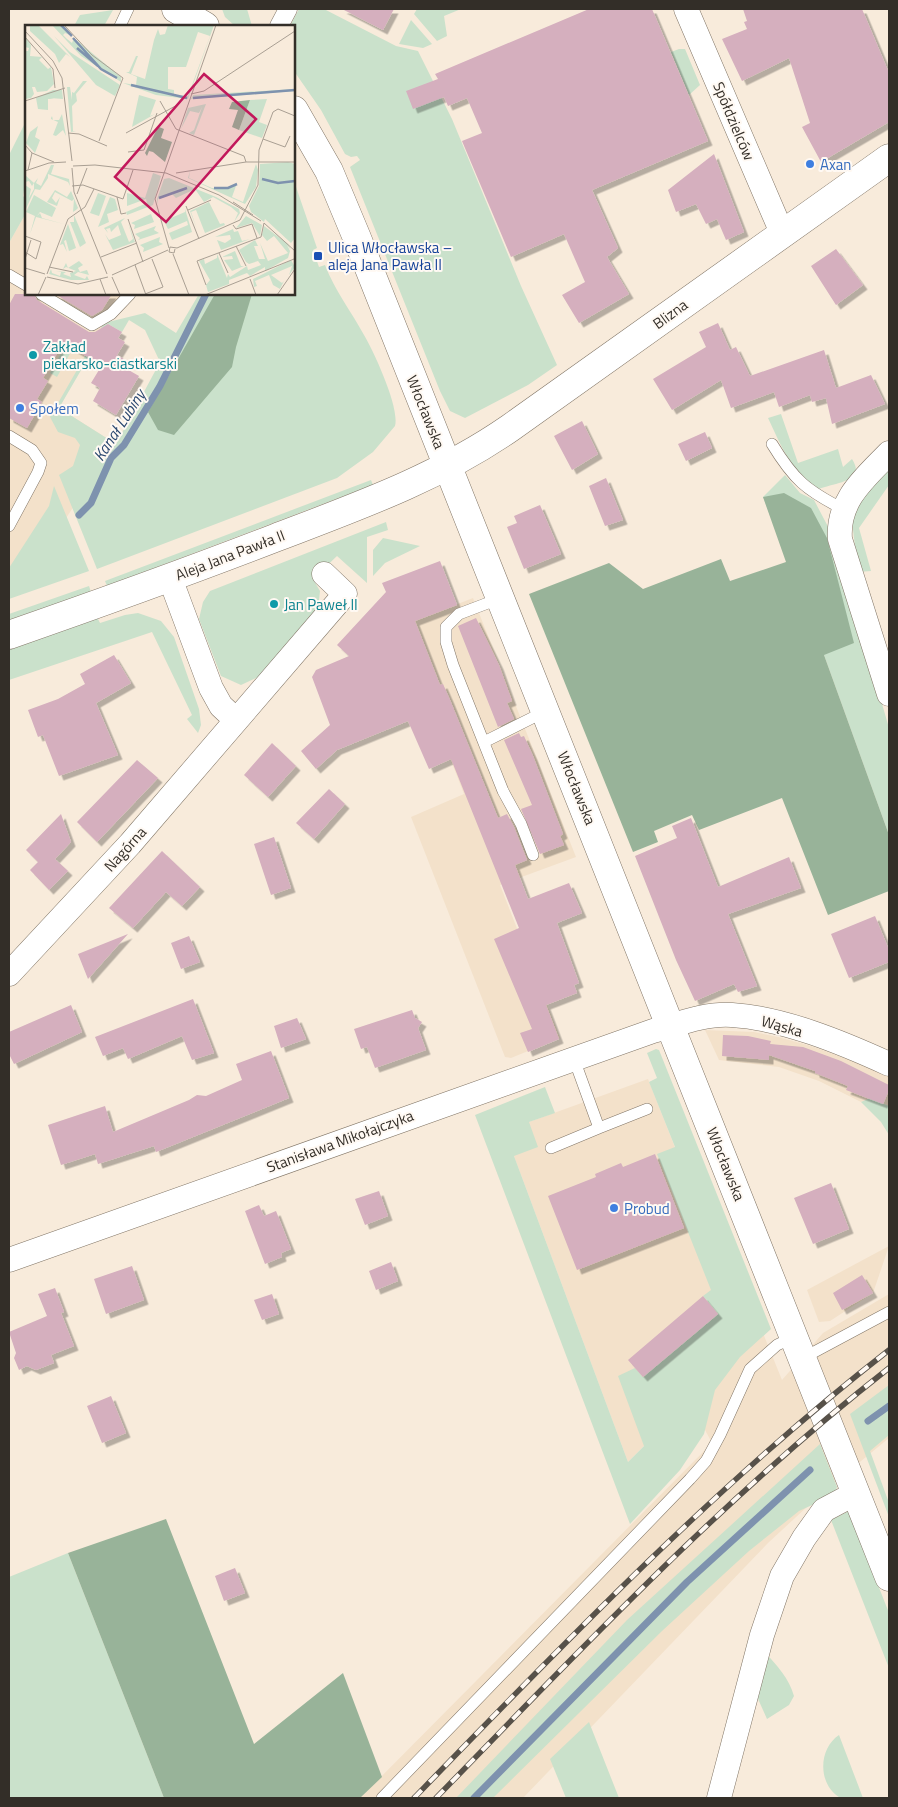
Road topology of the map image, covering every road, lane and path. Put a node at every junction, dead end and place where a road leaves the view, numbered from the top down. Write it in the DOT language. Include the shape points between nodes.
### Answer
graph roads {
  1 [pos="128,9"];
  2 [pos="176,9"];
  3 [pos="288,9"];
  4 [pos="686,9"];
  5 [pos="120,25"];
  6 [pos="203,25"];
  7 [pos="280,25"];
  8 [pos="295,112"];
  9 [pos="889,158"];
  10 [pos="782,233"];
  11 [pos="9,275"];
  12 [pos="25,284"];
  13 [pos="43,295"];
  14 [pos="129,295"];
  15 [pos="9,436"];
  16 [pos="772,444"];
  17 [pos="889,452"];
  18 [pos="448,466"];
  19 [pos="843,509"];
  20 [pos="9,526"];
  21 [pos="324,574"];
  22 [pos="170,578"];
  23 [pos="501,598"];
  24 [pos="9,635"];
  25 [pos="889,694"];
  26 [pos="546,711"];
  27 [pos="236,720"];
  28 [pos="484,742"];
  29 [pos="533,855"];
  30 [pos="9,974"];
  31 [pos="672,1026"];
  32 [pos="574,1058"];
  33 [pos="889,1064"];
  34 [pos="647,1109"];
  35 [pos="599,1128"];
  36 [pos="550,1148"];
  37 [pos="9,1260"];
  38 [pos="889,1311"];
  39 [pos="799,1347"];
  40 [pos="852,1482"];
  41 [pos="889,1577"];
  42 [pos="382,1798"];
  43 [pos="719,1798"];
  1 -- 5 [label="lane"];
  2 -- 6 [label="street"];
  3 -- 7 [label="street"];
  4 -- 10 [label="street, Spółdzielców"];
  8 -- 18 [label="street, Włocławska" via="328,171"];
  9 -- 10 [label="street, Blizna"];
  10 -- 18 [label="street, Blizna" via="510,428"];
  11 -- 12 [label="lane"];
  13 -- 14 [label="lane" via="92,324 111,314"];
  15 -- 20 [label="lane" via="36,453 40,463"];
  16 -- 19 [label="lane" via="798,482"];
  17 -- 19 [label="street" via="856,487"];
  18 -- 22 [label="street, Aleja Jana Pawła II" via="373,501"];
  18 -- 23 [label="street, Włocławska"];
  19 -- 25 [label="street" via="840,539"];
  21 -- 27 [label="street, Nagórna" via="345,594"];
  22 -- 24 [label="street, Aleja Jana Pawła II"];
  22 -- 27 [label="street" via="210,688 221,706"];
  23 -- 26 [label="street, Włocławska"];
  23 -- 28 [label="lane" via="459,614 446,627 446,642 453,665"];
  26 -- 28 [label="lane"];
  26 -- 31 [label="street, Włocławska"];
  27 -- 30 [label="street, Nagórna" via="130,844"];
  28 -- 29 [label="lane"];
  31 -- 32 [label="street, Stanisława Mikołajczyka"];
  31 -- 33 [label="street, Wąska" via="708,1016 756,1018 829,1040"];
  31 -- 39 [label="street, Włocławska"];
  32 -- 35 [label="lane"];
  32 -- 37 [label="street, Stanisława Mikołajczyka"];
  34 -- 35 [label="lane"];
  35 -- 36 [label="lane"];
  38 -- 39 [label="lane"];
  39 -- 40 [label="street, Włocławska"];
  39 -- 42 [label="lane" via="777,1345 750,1369 706,1461 690,1480"];
  40 -- 41 [label="street, Włocławska"];
  40 -- 43 [label="street" via="824,1510 782,1576 762,1634"];
}
